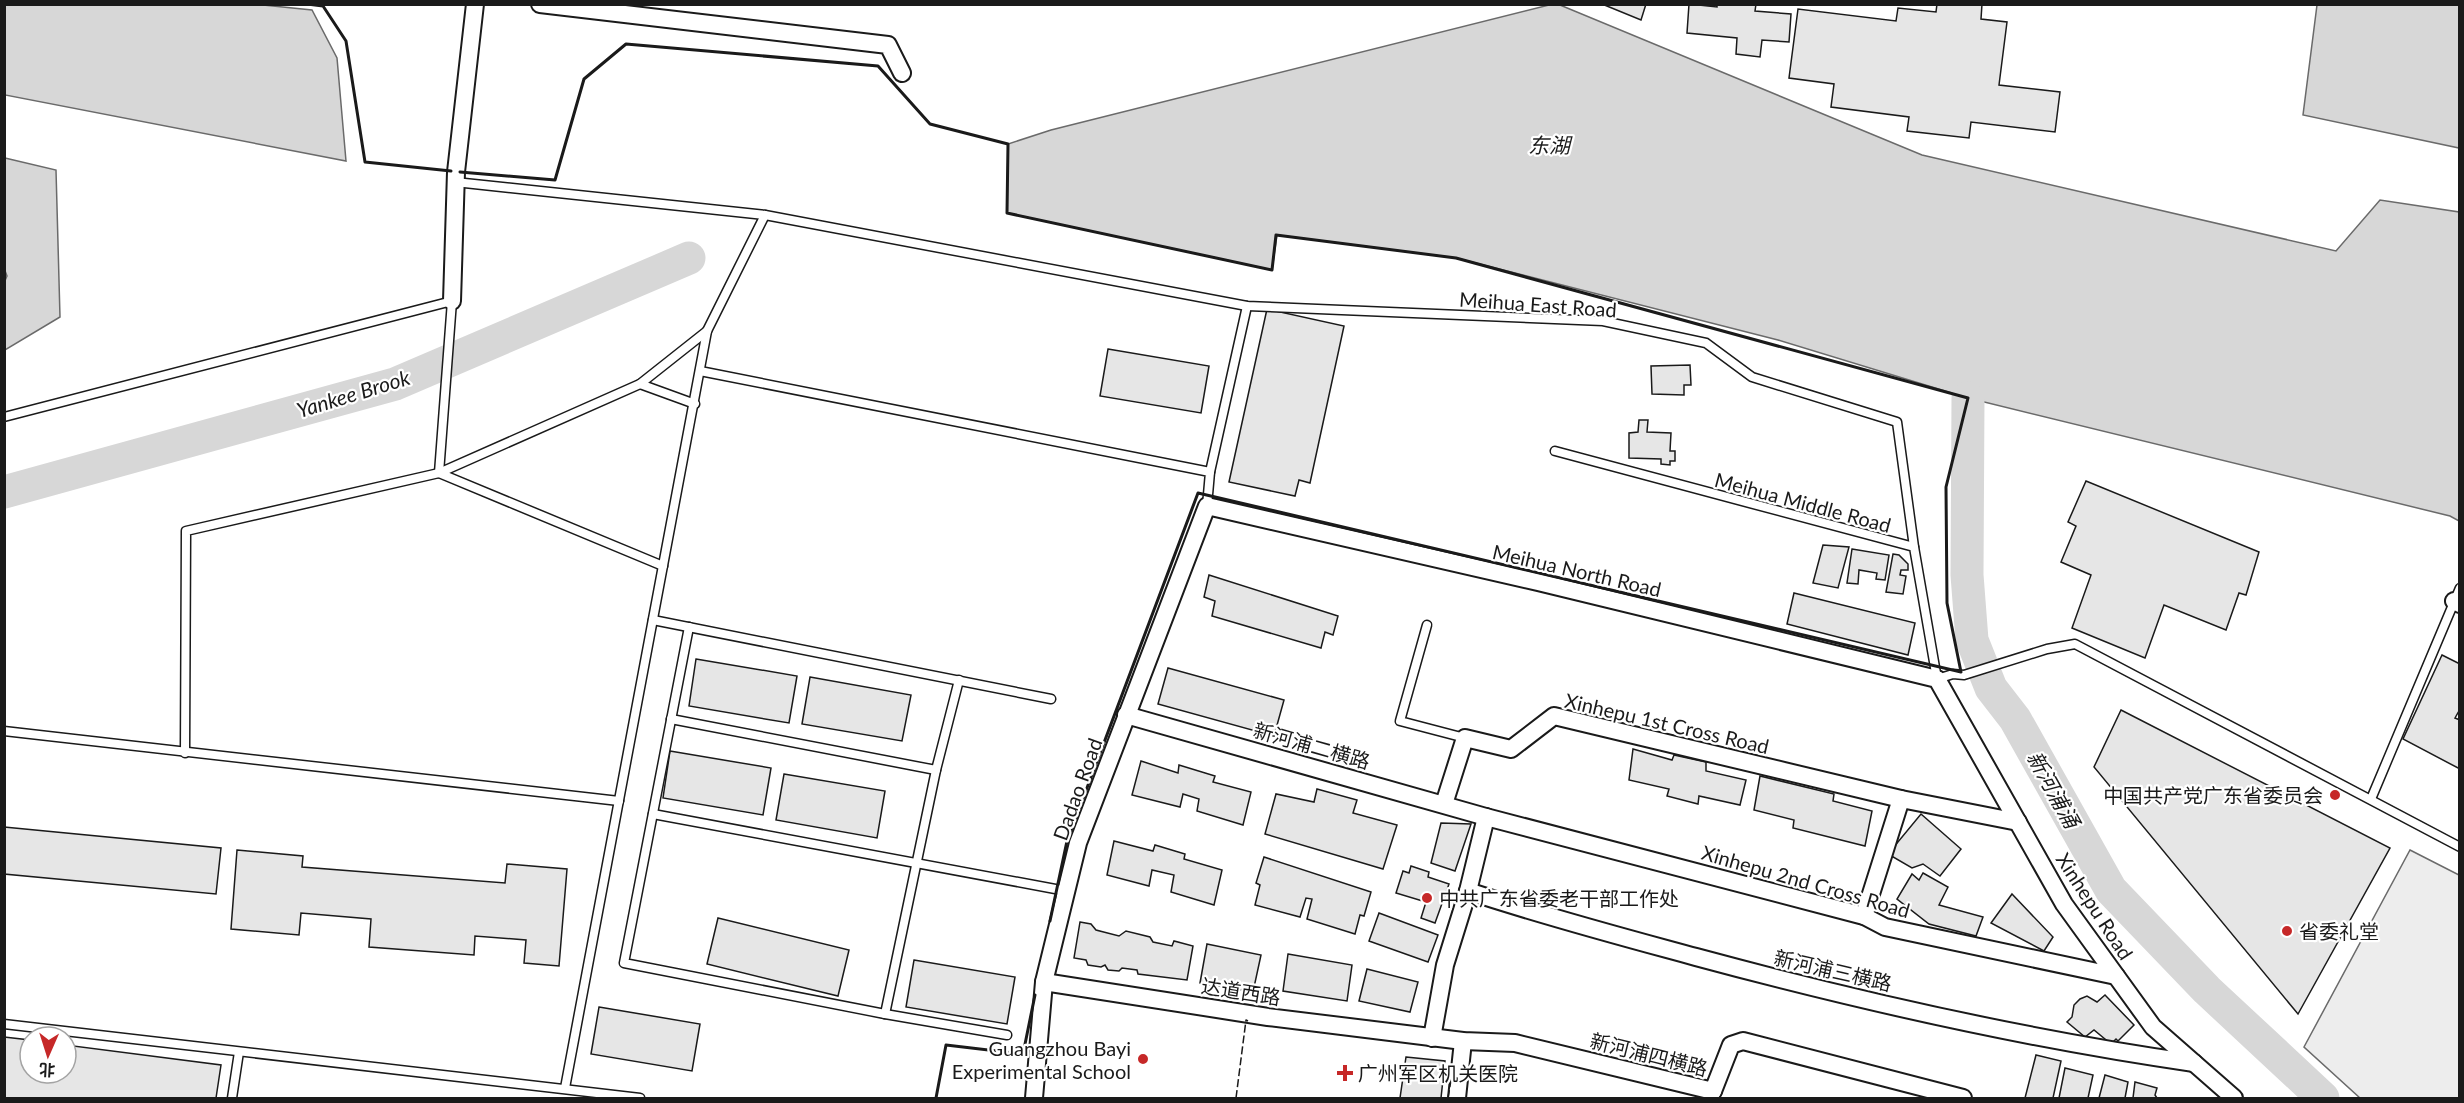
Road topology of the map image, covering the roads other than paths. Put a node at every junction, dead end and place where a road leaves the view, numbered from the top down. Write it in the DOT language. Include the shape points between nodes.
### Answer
graph roads {
  1 [pos="475,4"];
  2 [pos="540,4"];
  3 [pos="903,73"];
  4 [pos="455,182"];
  5 [pos="765,214"];
  6 [pos="453,301"];
  7 [pos="1247,306"];
  8 [pos="707,331"];
  9 [pos="700,371"];
  10 [pos="640,384"];
  11 [pos="695,404"];
  12 [pos="4,417"];
  13 [pos="1555,451"];
  14 [pos="1210,472"];
  15 [pos="439,473"];
  16 [pos="1207,506"];
  17 [pos="1914,548"];
  18 [pos="663,566"];
  19 [pos="2458,598"];
  20 [pos="652,620"];
  21 [pos="1426,625"];
  22 [pos="689,627"];
  23 [pos="1937,679"];
  24 [pos="960,680"];
  25 [pos="1051,699"];
  26 [pos="1126,715"];
  27 [pos="671,719"];
  28 [pos="4,731"];
  29 [pos="1465,738"];
  30 [pos="185,753"];
  31 [pos="936,770"];
  32 [pos="1901,799"];
  33 [pos="2371,799"];
  34 [pos="619,801"];
  35 [pos="1444,804"];
  36 [pos="653,814"];
  37 [pos="1486,817"];
  38 [pos="2018,822"];
  39 [pos="2460,847"];
  40 [pos="916,863"];
  41 [pos="1066,891"];
  42 [pos="1468,891"];
  43 [pos="1864,916"];
  44 [pos="2116,976"];
  45 [pos="1044,982"];
  46 [pos="885,1014"];
  47 [pos="4,1024"];
  48 [pos="1007,1035"];
  49 [pos="1432,1038"];
  50 [pos="1463,1041"];
  51 [pos="240,1052"];
  52 [pos="2194,1063"];
  53 [pos="565,1088"];
  54 [pos="1715,1095"];
  55 [pos="2228,1096"];
  56 [pos="232,1098"];
  57 [pos="640,1098"];
  58 [pos="1034,1098"];
  59 [pos="1457,1098"];
  60 [pos="1963,1098"];
  1 -- 4 [label="street"];
  2 -- 3 [label="street" via="888,45"];
  4 -- 5 [label="lane"];
  4 -- 6 [label="street"];
  5 -- 7 [label="lane"];
  5 -- 8 [label="lane"];
  6 -- 12 [label="lane"];
  6 -- 15 [label="lane"];
  7 -- 14 [label="lane"];
  7 -- 17 [label="lane, Meihua East Road" via="1603,321 1706,343 1752,377 1897,422"];
  8 -- 9 [label="lane"];
  8 -- 10 [label="lane"];
  9 -- 11 [label="lane"];
  9 -- 14 [label="lane"];
  10 -- 11 [label="lane"];
  10 -- 15 [label="lane"];
  11 -- 18 [label="lane"];
  13 -- 17 [label="lane, Meihua Middle Road"];
  14 -- 16 [label="lane"];
  15 -- 18 [label="lane"];
  15 -- 30 [label="lane" via="186,531"];
  16 -- 23 [label="street, Meihua North Road"];
  16 -- 26 [label="street, Dadao Road"];
  17 -- 23 [label="lane, Meihua Middle Road"];
  18 -- 20 [label="lane"];
  19 -- 33 [label="lane"];
  20 -- 22 [label="lane"];
  20 -- 34 [label="lane"];
  21 -- 29 [label="lane" via="1400,721"];
  22 -- 24 [label="lane"];
  22 -- 27 [label="lane"];
  23 -- 33 [label="lane" via="2075,644"];
  23 -- 38 [label="street, Xinhepu Road"];
  24 -- 25 [label="lane"];
  24 -- 31 [label="lane"];
  26 -- 35 [label="street, 新河浦二横路"];
  26 -- 41 [label="street, Dadao Road" via="1077,843"];
  27 -- 31 [label="lane"];
  27 -- 36 [label="lane"];
  28 -- 30 [label="lane"];
  29 -- 32 [label="street, Xinhepu 1st Cross Road" via="1510,749 1554,716"];
  29 -- 35 [label="street"];
  30 -- 34 [label="lane"];
  31 -- 40 [label="lane"];
  32 -- 38 [label="street"];
  32 -- 43 [label="street"];
  33 -- 39 [label="lane"];
  34 -- 53 [label="lane"];
  35 -- 37 [label="street, 新河浦二横路"];
  36 -- 40 [label="lane"];
  36 -- 46 [label="lane" via="624,963"];
  37 -- 42 [label="street"];
  37 -- 43 [label="street, Xinhepu 2nd Cross Road"];
  38 -- 44 [label="street, Xinhepu Road" via="2064,904"];
  40 -- 41 [label="lane"];
  40 -- 46 [label="lane"];
  41 -- 45 [label="street, Dadao Road"];
  42 -- 49 [label="street" via="1445,965"];
  42 -- 52 [label="street, 新河浦三横路" via="1535,913 1813,988 2102,1050"];
  43 -- 44 [label="street, Xinhepu 2nd Cross Road" via="1885,927"];
  44 -- 52 [label="street, Xinhepu Road" via="2153,1027"];
  45 -- 49 [label="street, 达道西路"];
  45 -- 58 [label="street, Dadao Road"];
  46 -- 48 [label="lane"];
  47 -- 51 [label="lane"];
  49 -- 50 [label="street, 新河浦四横路"];
  50 -- 54 [label="street, 新河浦四横路" via="1515,1043"];
  50 -- 59 [label="street"];
  51 -- 53 [label="lane"];
  51 -- 56 [label="lane"];
  52 -- 55 [label="street, Xinhepu Road"];
  53 -- 57 [label="lane"];
  54 -- 60 [label="street, 新河浦四横路" via="1731,1045 1743,1041"];
}
